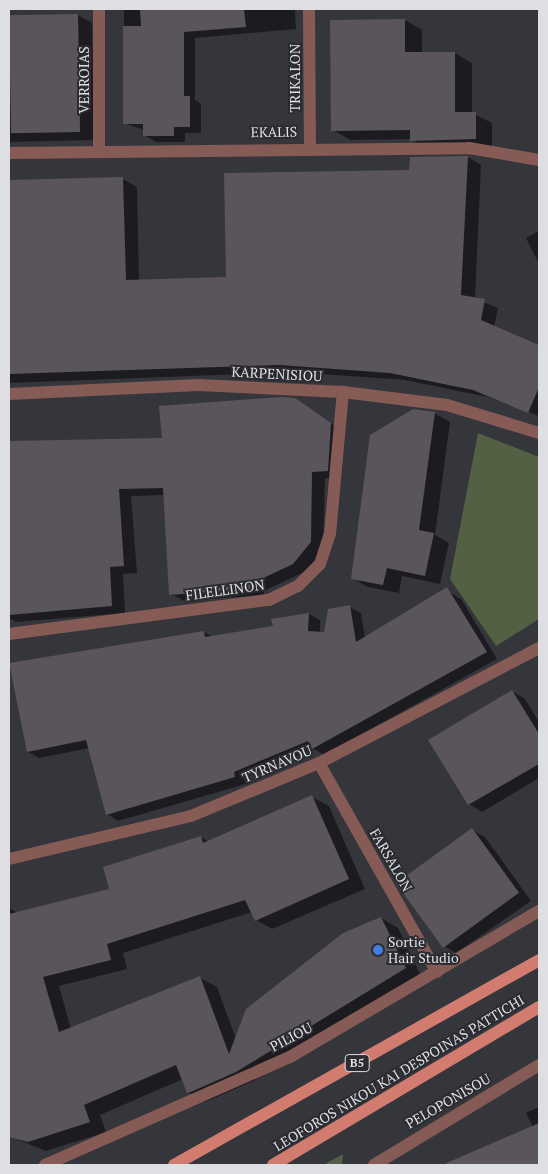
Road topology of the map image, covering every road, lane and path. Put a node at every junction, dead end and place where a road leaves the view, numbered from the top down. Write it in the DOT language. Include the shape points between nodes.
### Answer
graph roads {
  1 [pos="99,9"];
  2 [pos="309,9"];
  3 [pos="310,146"];
  4 [pos="99,151"];
  5 [pos="9,153"];
  6 [pos="539,160"];
  7 [pos="343,392"];
  8 [pos="9,394"];
  9 [pos="539,433"];
  10 [pos="9,634"];
  11 [pos="539,648"];
  12 [pos="319,763"];
  13 [pos="9,859"];
  14 [pos="539,911"];
  15 [pos="539,960"];
  16 [pos="437,972"];
  17 [pos="539,1007"];
  18 [pos="539,1065"];
  19 [pos="45,1165"];
  20 [pos="174,1165"];
  21 [pos="273,1165"];
  22 [pos="374,1165"];
  1 -- 4 [label="street, VERROIAS"];
  2 -- 3 [label="street, TRIKALON"];
  3 -- 4 [label="street, EKALIS"];
  3 -- 6 [label="street, EKALIS" via="469,148"];
  4 -- 5 [label="street, EKALIS"];
  7 -- 8 [label="street, KARPENISIOU" via="198,385"];
  7 -- 9 [label="street, KARPENISIOU" via="447,405"];
  7 -- 10 [label="street, FILELLINON" via="330,534 320,564 298,586 269,600"];
  11 -- 12 [label="street, TYRNAVOU"];
  12 -- 13 [label="street, TYRNAVOU" via="191,816"];
  12 -- 16 [label="street, FARSALON"];
  14 -- 16 [label="street, PILIOU"];
  15 -- 20 [label="main road, LEOFOROS NIKOU KAI DESPOINAS PATTICHI / B5"];
  16 -- 19 [label="street, PILIOU" via="290,1057"];
  17 -- 21 [label="main road, LEOFOROS NIKOU KAI DESPOINAS PATTICHI"];
  18 -- 22 [label="street, PELOPONISOU"];
}
